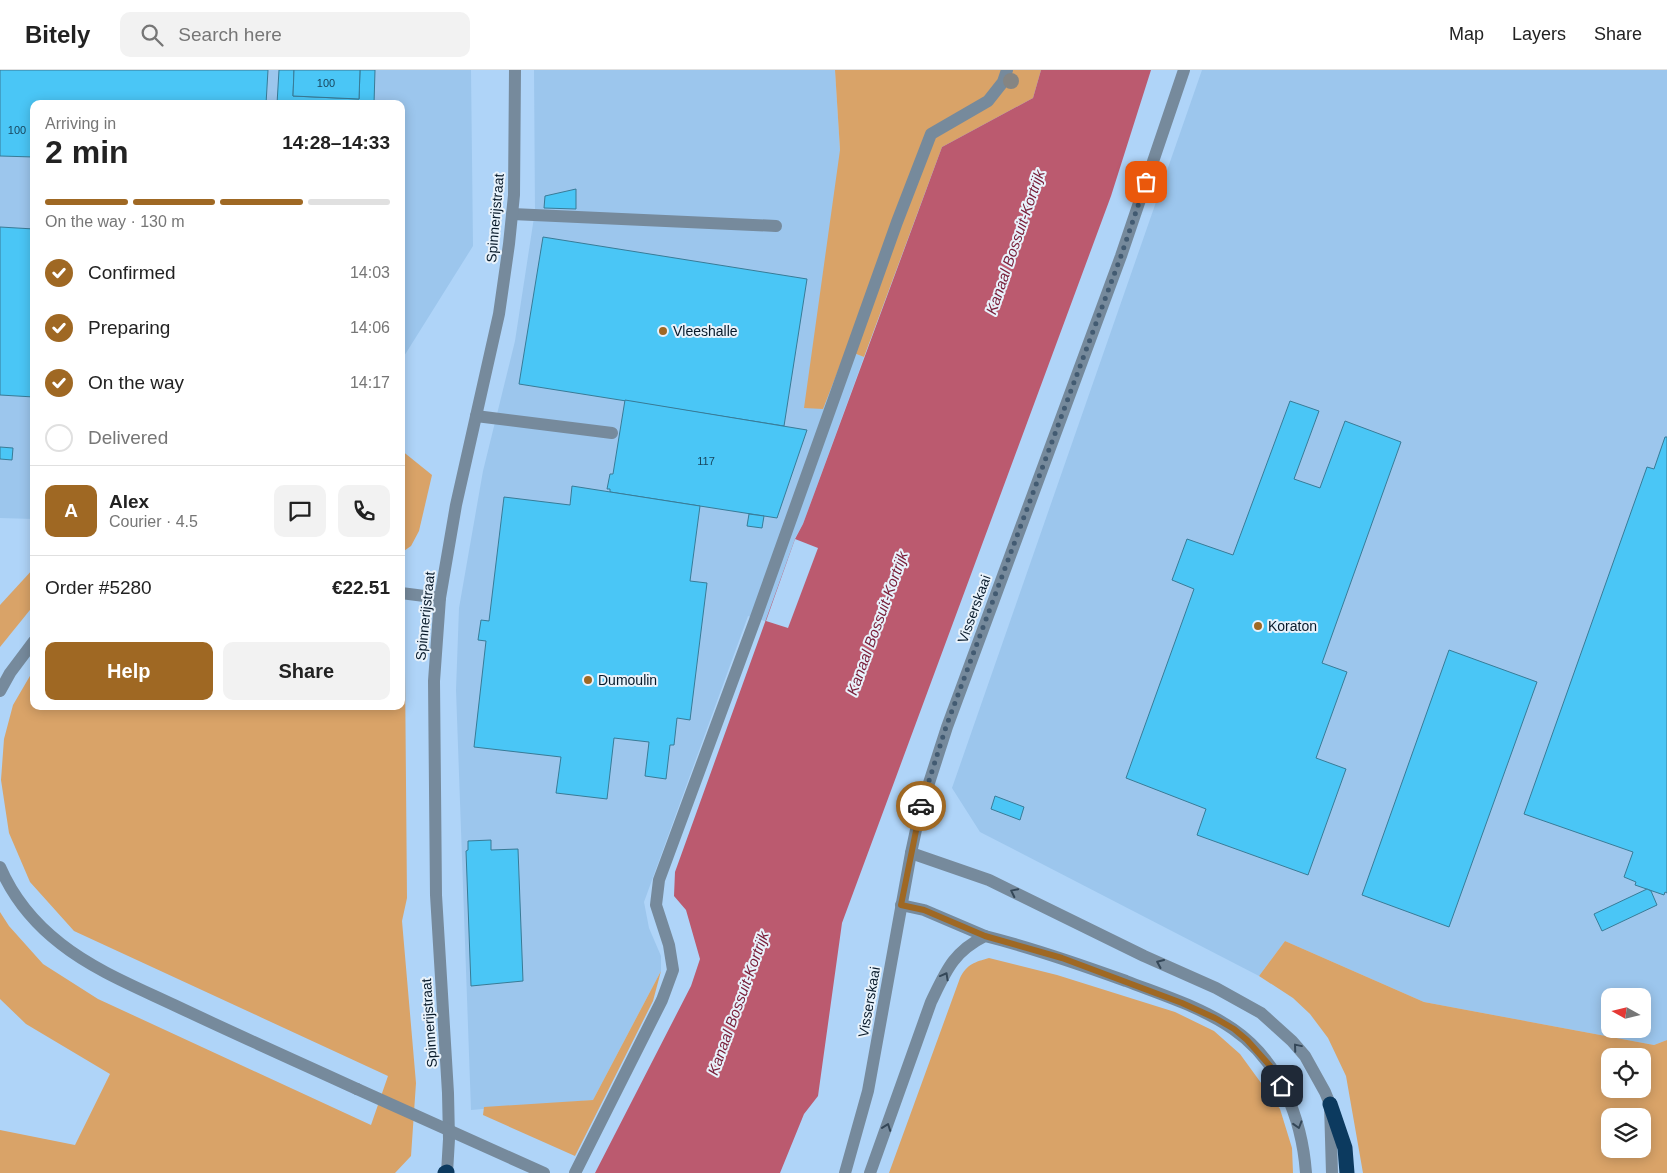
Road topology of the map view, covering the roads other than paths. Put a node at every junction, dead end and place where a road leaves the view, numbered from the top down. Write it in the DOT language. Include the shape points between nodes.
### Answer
graph roads {
  1 [pos="514,70"];
  2 [pos="1007,70"];
  3 [pos="1184,70"];
  4 [pos="512,214"];
  5 [pos="776,226"];
  6 [pos="476,416"];
  7 [pos="612,433"];
  8 [pos="405,594"];
  9 [pos="440,598"];
  10 [pos="30,646"];
  11 [pos="0,692"];
  12 [pos="910,853"];
  13 [pos="0,867"];
  14 [pos="901,905"];
  15 [pos="985,936"];
  16 [pos="1330,1104"];
  17 [pos="446,1173"];
  18 [pos="544,1173"];
  19 [pos="575,1173"];
  20 [pos="845,1173"];
  21 [pos="870,1173"];
  22 [pos="1306,1173"];
  23 [pos="1332,1173"];
  24 [pos="1347,1173"];
  1 -- 4 [label="street, Spinnerijstraat"];
  2 -- 19 [label="street" via="1003,82 988,101 931,134 927,143 659,880 656,905 673,970 662,1000"];
  3 -- 12 [label="street, Visserskaai" via="1121,256 946,727"];
  4 -- 5 [label="street"];
  4 -- 6 [label="street, Spinnerijstraat" via="499,314"];
  6 -- 7 [label="street"];
  6 -- 9 [label="street, Spinnerijstraat"];
  8 -- 9 [label="street"];
  9 -- 17 [label="street, Spinnerijstraat" via="434,681 436,886 448,1093"];
  10 -- 11 [label="street"];
  12 -- 14 [label="street, Visserskaai"];
  16 -- 12 [label="street, one-way" via="1313,1068 1292,1041 1241,1000 989,880"];
  13 -- 18 [label="street, bridge" via="30,914 50,935 79,957 132,986"];
  14 -- 15 [label="street" via="924,910"];
  14 -- 20 [label="street, Visserskaai" via="868,1091"];
  21 -- 15 [label="street, one-way" via="931,1002 959,952"];
  15 -- 22 [label="street, one-way" via="1062,958 1144,988 1234,1029 1271,1067 1291,1102 1302,1137"];
  16 -- 23 [label="street"];
  16 -- 24 [label="highway" via="1345,1148"];
}
